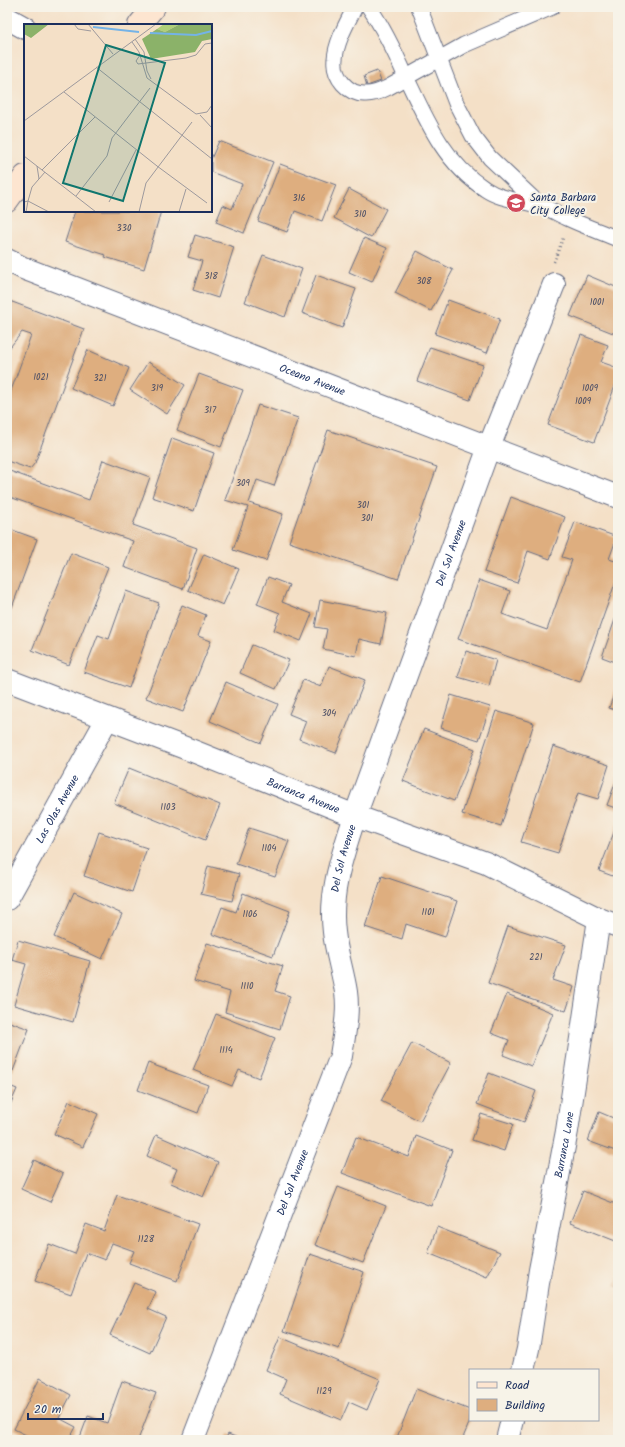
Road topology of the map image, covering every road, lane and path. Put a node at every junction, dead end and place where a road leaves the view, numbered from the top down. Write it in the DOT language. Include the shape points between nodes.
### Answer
graph roads {
  1 [pos="154,7"];
  2 [pos="355,7"];
  3 [pos="369,7"];
  4 [pos="419,7"];
  5 [pos="552,7"];
  6 [pos="7,18"];
  7 [pos="140,24"];
  8 [pos="24,27"];
  9 [pos="440,59"];
  10 [pos="406,76"];
  11 [pos="24,177"];
  12 [pos="7,200"];
  13 [pos="541,206"];
  14 [pos="583,225"];
  15 [pos="618,239"];
  16 [pos="7,260"];
  17 [pos="554,284"];
  18 [pos="489,447"];
  19 [pos="618,497"];
  20 [pos="7,680"];
  21 [pos="107,719"];
  22 [pos="355,816"];
  23 [pos="7,899"];
  24 [pos="608,923"];
  25 [pos="523,1369"];
  26 [pos="512,1421"];
  27 [pos="194,1440"];
  28 [pos="508,1440"];
  1 -- 7 [label="main road"];
  2 -- 10 [label="lane" via="345,27 335,58 335,66 342,83 355,93 367,94 387,88"];
  3 -- 10 [label="lane" via="384,29"];
  4 -- 9 [label="lane"];
  5 -- 9 [label="lane"];
  6 -- 8 [label="street"];
  9 -- 10 [label="lane"];
  9 -- 13 [label="lane" via="456,103 473,136 490,158"];
  10 -- 13 [label="lane" via="440,144 467,176 494,194"];
  11 -- 12 [label="main road"];
  13 -- 14 [label="lane"];
  14 -- 15 [label="lane"];
  14 -- 17 [label="path" via="565,234 552,267"];
  16 -- 18 [label="street, Oceano Avenue"];
  17 -- 18 [label="street, Del Sol Avenue"];
  18 -- 19 [label="street, Oceano Avenue"];
  18 -- 22 [label="street, Del Sol Avenue"];
  20 -- 21 [label="street, Barranca Avenue"];
  21 -- 22 [label="street, Barranca Avenue"];
  21 -- 23 [label="street, Las Olas Avenue"];
  22 -- 24 [label="street, Barranca Avenue" via="486,863"];
  22 -- 27 [label="street, Del Sol Avenue" via="338,869 334,894 334,932 346,993 347,1018 341,1056"];
  24 -- 25 [label="street, Barranca Lane" via="540,1270"];
  26 -- 28 [label="street"];
}
